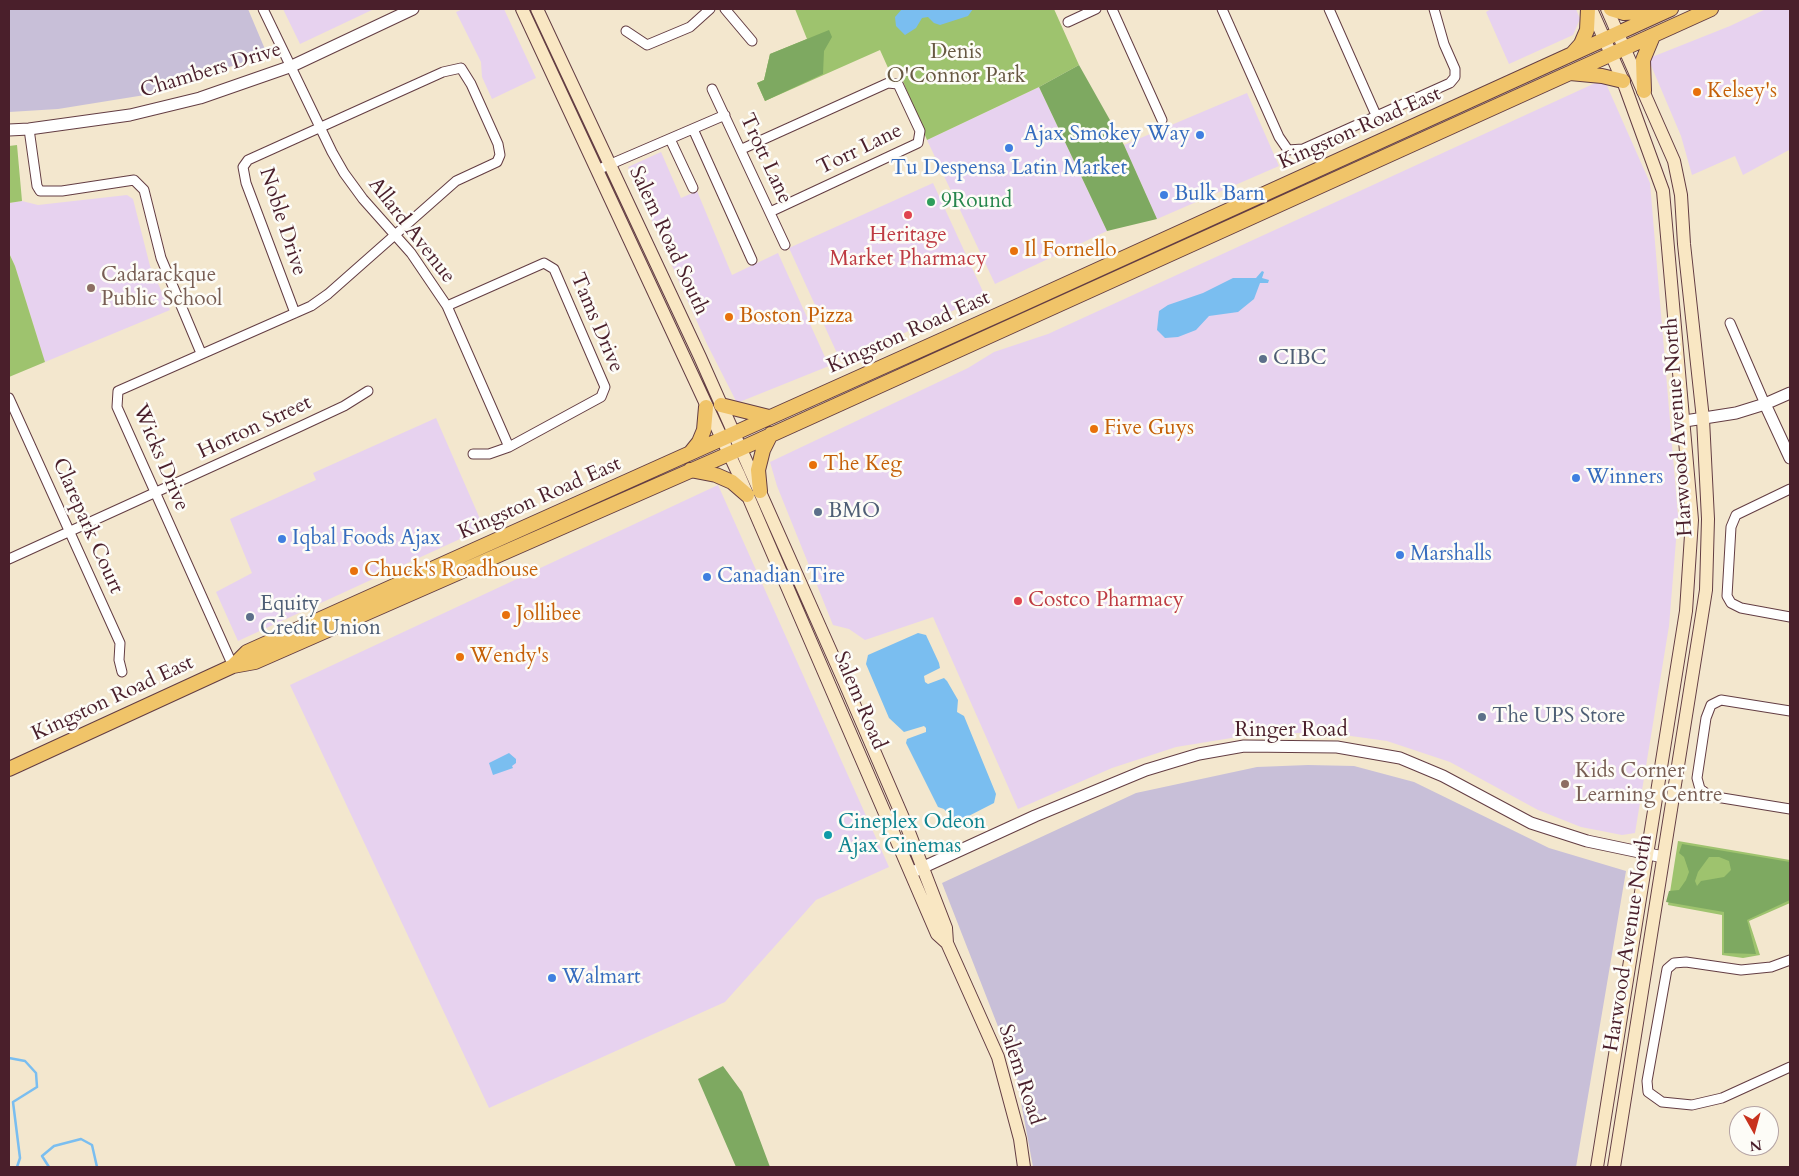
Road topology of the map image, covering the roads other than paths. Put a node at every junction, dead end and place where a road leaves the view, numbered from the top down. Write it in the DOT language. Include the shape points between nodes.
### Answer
graph roads {
  1 [pos="263,9"];
  2 [pos="413,9"];
  3 [pos="522,9"];
  4 [pos="537,9"];
  5 [pos="710,9"];
  6 [pos="725,9"];
  7 [pos="1096,9"];
  8 [pos="1112,9"];
  9 [pos="1222,9"];
  10 [pos="1330,9"];
  11 [pos="1434,9"];
  12 [pos="1589,9"];
  13 [pos="1607,9"];
  14 [pos="1611,9"];
  15 [pos="1711,9"];
  16 [pos="1670,10"];
  17 [pos="1068,22"];
  18 [pos="626,31"];
  19 [pos="1618,34"];
  20 [pos="1653,36"];
  21 [pos="1604,39"];
  22 [pos="752,41"];
  23 [pos="1618,51"];
  24 [pos="1573,54"];
  25 [pos="292,66"];
  26 [pos="1570,72"];
  27 [pos="1623,81"];
  28 [pos="712,89"];
  29 [pos="1644,90"];
  30 [pos="725,115"];
  31 [pos="1376,115"];
  32 [pos="1162,120"];
  33 [pos="29,129"];
  34 [pos="320,129"];
  35 [pos="693,129"];
  36 [pos="9,130"];
  37 [pos="670,139"];
  38 [pos="742,149"];
  39 [pos="611,164"];
  40 [pos="597,170"];
  41 [pos="693,188"];
  42 [pos="770,212"];
  43 [pos="394,234"];
  44 [pos="785,245"];
  45 [pos="752,260"];
  46 [pos="447,306"];
  47 [pos="295,313"];
  48 [pos="1730,323"];
  49 [pos="201,353"];
  50 [pos="368,391"];
  51 [pos="1790,393"];
  52 [pos="9,398"];
  53 [pos="1765,404"];
  54 [pos="721,405"];
  55 [pos="706,407"];
  56 [pos="769,417"];
  57 [pos="1703,419"];
  58 [pos="1685,421"];
  59 [pos="771,434"];
  60 [pos="728,436"];
  61 [pos="509,446"];
  62 [pos="734,451"];
  63 [pos="691,452"];
  64 [pos="473,454"];
  65 [pos="1790,458"];
  66 [pos="690,470"];
  67 [pos="738,473"];
  68 [pos="1790,488"];
  69 [pos="754,493"];
  70 [pos="156,494"];
  71 [pos="71,531"];
  72 [pos="9,559"];
  73 [pos="1790,617"];
  74 [pos="233,666"];
  75 [pos="122,672"];
  76 [pos="1790,710"];
  77 [pos="9,769"];
  78 [pos="1790,810"];
  79 [pos="1646,853"];
  80 [pos="1663,857"];
  81 [pos="917,870"];
  82 [pos="1790,960"];
  83 [pos="1790,1067"];
  84 [pos="1024,1167"];
  85 [pos="1597,1167"];
  86 [pos="1614,1167"];
  1 -- 25 [label="street, Allard Avenue"];
  2 -- 25 [label="street, Chambers Drive"];
  3 -- 40 [label="main road, Salem Road South"];
  4 -- 39 [label="main road, Salem Road South"];
  5 -- 18 [label="street" via="690,26 647,45"];
  6 -- 22 [label="street"];
  7 -- 17 [label="street"];
  8 -- 32 [label="street"];
  9 -- 31 [label="street" via="1279,137 1288,150 1303,149"];
  10 -- 31 [label="street"];
  11 -- 31 [label="street" via="1455,69 1454,76 1450,83"];
  12 -- 21 [label="main road"];
  12 -- 24 [label="main road" via="1587,30"];
  13 -- 19 [label="main road"];
  14 -- 16 [label="main road" via="1624,14"];
  15 -- 20 [label="main road, Kingston Road East"];
  16 -- 19 [label="main road, Kingston Road East"];
  19 -- 21 [label="main road, Kingston Road East"];
  19 -- 23 [label="main road"];
  20 -- 23 [label="main road, Kingston Road East"];
  20 -- 29 [label="main road" via="1644,60"];
  21 -- 23 [label="main road"];
  21 -- 24 [label="main road, Kingston Road East"];
  23 -- 26 [label="main road, Kingston Road East"];
  23 -- 27 [label="main road, Harwood Avenue North"];
  23 -- 29 [label="main road, Harwood Avenue North"];
  24 -- 56 [label="main road, Kingston Road East"];
  25 -- 33 [label="street, Chambers Drive" via="200,98 130,115"];
  25 -- 34 [label="street, Allard Avenue"];
  26 -- 27 [label="main road"];
  26 -- 59 [label="main road, Kingston Road East"];
  27 -- 58 [label="main road, Harwood Avenue North" via="1663,191"];
  28 -- 30 [label="street, Trott Lane"];
  29 -- 57 [label="main road, Harwood Avenue North" via="1674,162 1681,195"];
  30 -- 35 [label="street"];
  30 -- 38 [label="street, Trott Lane"];
  33 -- 36 [label="street, Chambers Drive"];
  33 -- 49 [label="street" via="40,191 62,191 134,180 144,190 161,258"];
  34 -- 43 [label="street, Allard Avenue" via="344,173"];
  34 -- 43 [label="street, Wicks Drive" via="443,72 461,68 500,155 497,162 456,181"];
  34 -- 47 [label="street, Noble Drive" via="248,160 243,167 246,183"];
  35 -- 37 [label="street"];
  35 -- 45 [label="street"];
  37 -- 39 [label="street"];
  37 -- 41 [label="street"];
  38 -- 42 [label="street, Trott Lane"];
  38 -- 42 [label="street, Torr Lane" via="888,83 898,84 920,131 918,143"];
  39 -- 40 [label="street"];
  39 -- 54 [label="main road, Salem Road South"];
  40 -- 55 [label="main road, Salem Road South"];
  42 -- 44 [label="street, Trott Lane"];
  43 -- 46 [label="street, Allard Avenue" via="429,277"];
  43 -- 47 [label="street, Wicks Drive" via="328,294"];
  46 -- 61 [label="street, Allard Avenue"];
  46 -- 61 [label="street, Tams Drive" via="544,263 554,269 605,387 601,397"];
  47 -- 49 [label="street, Wicks Drive"];
  48 -- 53 [label="street"];
  49 -- 70 [label="street, Wicks Drive" via="118,391 117,407"];
  50 -- 70 [label="street, Horton Street" via="344,406"];
  51 -- 53 [label="street"];
  52 -- 71 [label="street, Clarepark Court"];
  53 -- 57 [label="street"];
  53 -- 65 [label="street"];
  54 -- 56 [label="main road"];
  54 -- 60 [label="main road, Salem Road South"];
  55 -- 60 [label="main road, Salem Road South"];
  55 -- 63 [label="main road" via="704,430"];
  56 -- 60 [label="main road, Kingston Road East"];
  57 -- 58 [label="street"];
  57 -- 80 [label="main road, Harwood Avenue North" via="1708,519 1706,590"];
  58 -- 79 [label="main road, Harwood Avenue North" via="1692,520 1686,611"];
  59 -- 62 [label="main road, Kingston Road East"];
  59 -- 69 [label="main road" via="763,450"];
  60 -- 62 [label="main road, Salem Road South"];
  60 -- 63 [label="main road, Kingston Road East"];
  61 -- 64 [label="street, Tams Drive" via="489,454"];
  62 -- 66 [label="main road, Kingston Road East"];
  62 -- 67 [label="main road, Salem Road South"];
  62 -- 69 [label="main road, Salem Road South"];
  63 -- 74 [label="main road, Kingston Road East" via="247,652"];
  66 -- 69 [label="main road" via="716,475"];
  66 -- 74 [label="main road, Kingston Road East" via="255,662"];
  67 -- 69 [label="main road, Salem Road"];
  68 -- 73 [label="street" via="1736,515 1731,527 1727,596 1731,603 1741,608"];
  69 -- 81 [label="main road, Salem Road"];
  70 -- 71 [label="street, Horton Street"];
  70 -- 74 [label="street, Wicks Drive"];
  71 -- 72 [label="street, Horton Street"];
  71 -- 75 [label="street, Clarepark Court" via="120,643"];
  74 -- 77 [label="main road, Kingston Road East"];
  76 -- 78 [label="street" via="1721,700 1712,705 1706,718 1697,778 1700,789 1710,796"];
  79 -- 80 [label="street, Ringer Road"];
  79 -- 81 [label="street, Ringer Road" via="1587,841 1531,823 1443,776 1400,758 1337,747 1244,746 1199,754 1146,770"];
  79 -- 85 [label="main road, Harwood Avenue North"];
  80 -- 86 [label="main road, Harwood Avenue North"];
  81 -- 84 [label="main road, Salem Road" via="946,928 947,943 998,1057"];
  82 -- 83 [label="street" via="1771,967 1741,970 1674,963 1668,969 1647,1081 1648,1092 1662,1102 1692,1105 1722,1098"];
}
